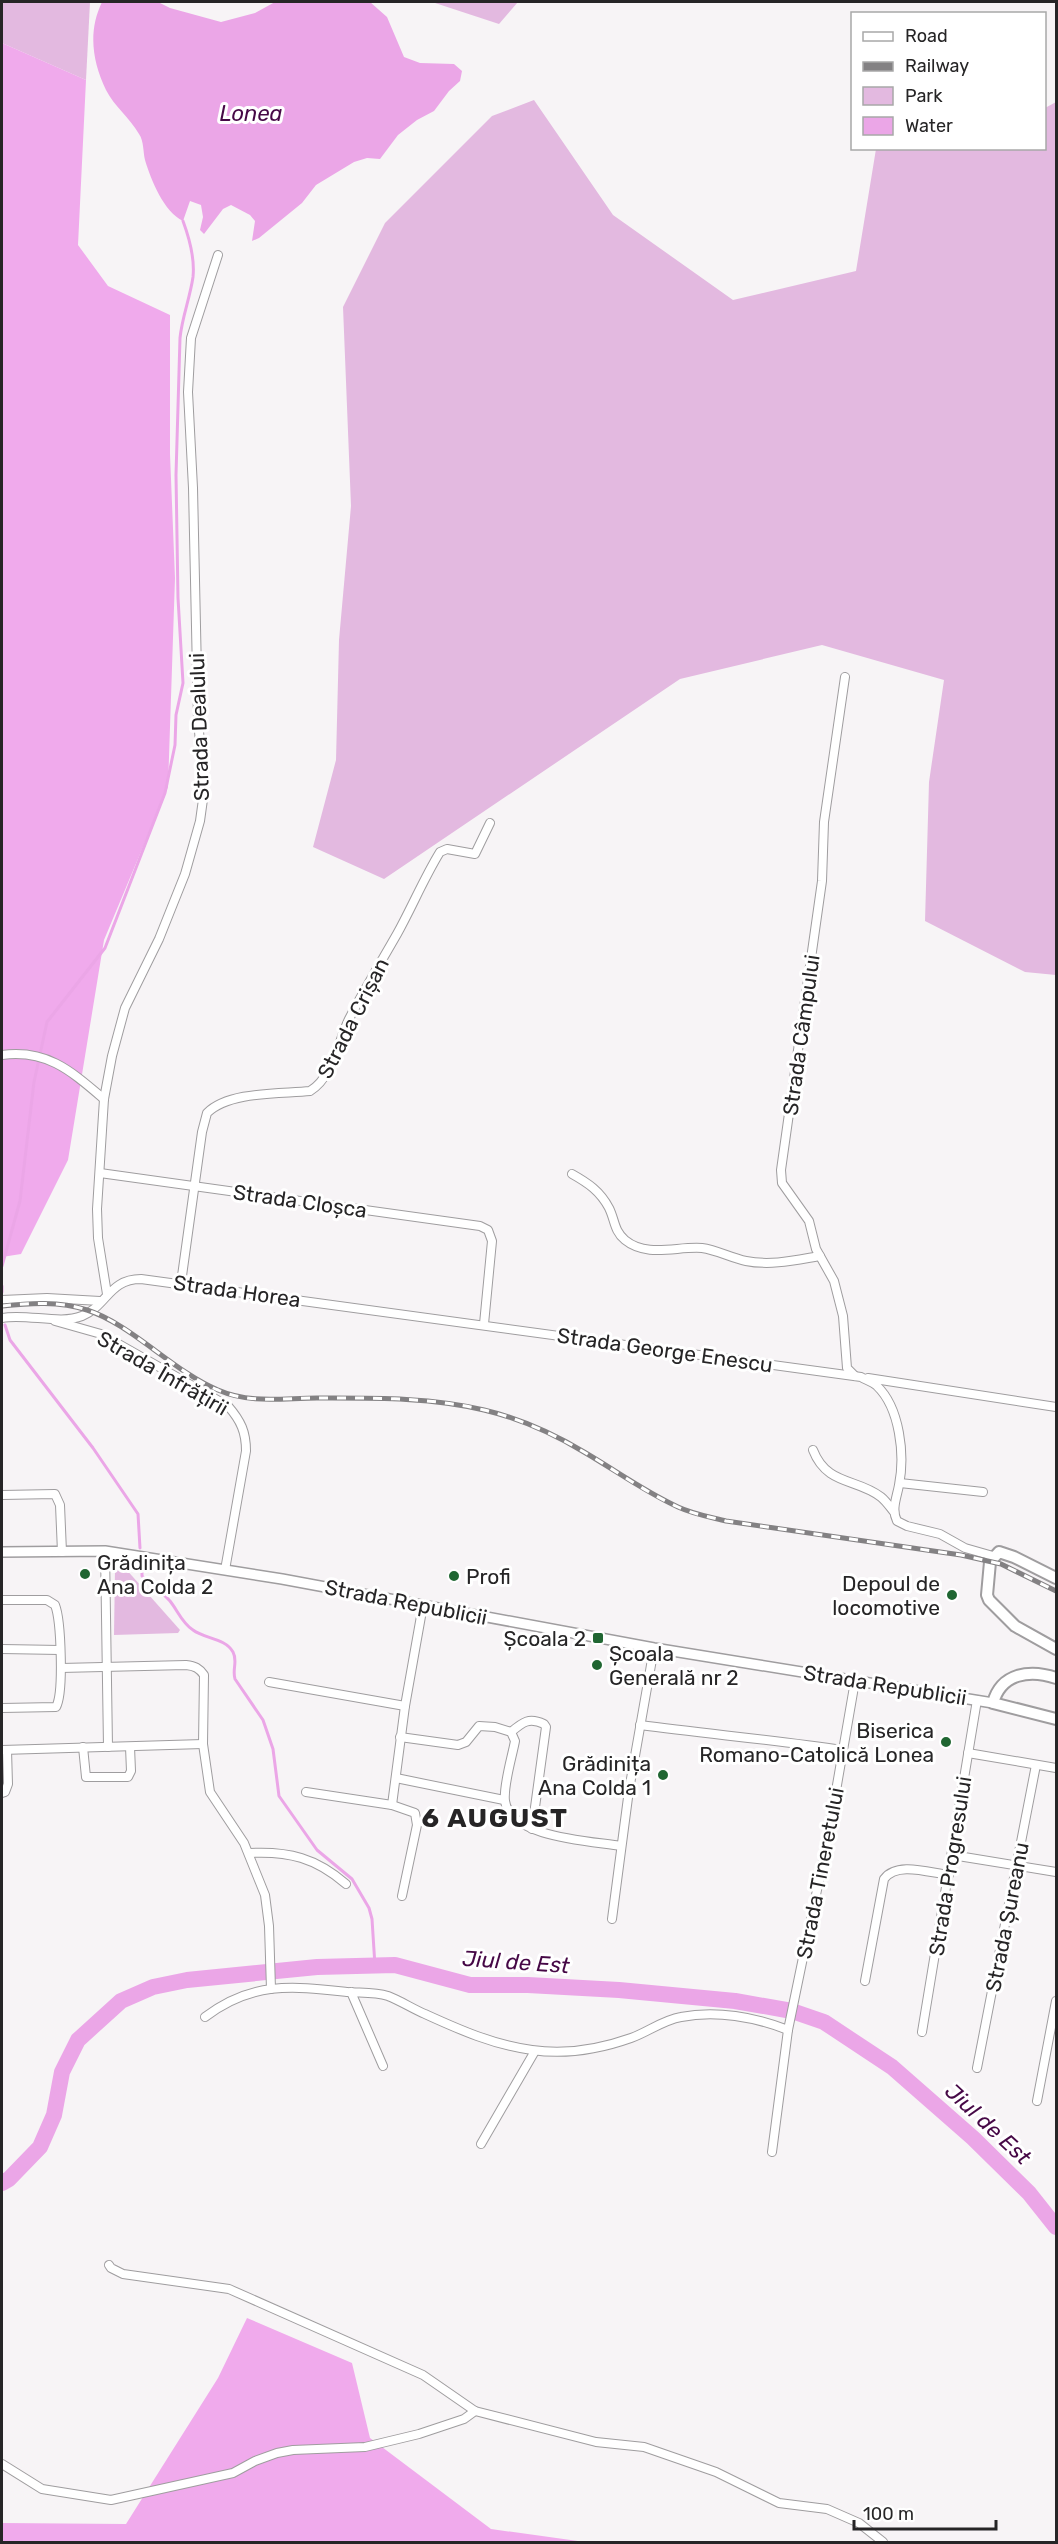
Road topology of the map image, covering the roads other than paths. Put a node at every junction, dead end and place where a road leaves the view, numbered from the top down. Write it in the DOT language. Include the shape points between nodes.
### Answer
graph roads {
  1 [pos="218,255"];
  2 [pos="844,677"];
  3 [pos="490,823"];
  4 [pos="2,1055"];
  5 [pos="104,1098"];
  6 [pos="100,1173"];
  7 [pos="572,1174"];
  8 [pos="196,1186"];
  9 [pos="820,1256"];
  10 [pos="181,1284"];
  11 [pos="107,1294"];
  12 [pos="2,1300"];
  13 [pos="100,1301"];
  14 [pos="42,1317"];
  15 [pos="2,1318"];
  16 [pos="484,1324"];
  17 [pos="854,1376"];
  18 [pos="1056,1407"];
  19 [pos="813,1450"];
  20 [pos="900,1483"];
  21 [pos="983,1492"];
  22 [pos="2,1495"];
  23 [pos="894,1512"];
  24 [pos="105,1551"];
  25 [pos="2,1552"];
  26 [pos="62,1552"];
  27 [pos="993,1556"];
  28 [pos="225,1570"];
  29 [pos="1056,1577"];
  30 [pos="2,1600"];
  31 [pos="423,1605"];
  32 [pos="654,1648"];
  33 [pos="2,1649"];
  34 [pos="1056,1649"];
  35 [pos="60,1650"];
  36 [pos="61,1668"];
  37 [pos="106,1669"];
  38 [pos="1056,1678"];
  39 [pos="855,1681"];
  40 [pos="269,1682"];
  41 [pos="977,1700"];
  42 [pos="993,1703"];
  43 [pos="405,1706"];
  44 [pos="2,1708"];
  45 [pos="1056,1719"];
  46 [pos="640,1725"];
  47 [pos="511,1732"];
  48 [pos="400,1737"];
  49 [pos="203,1744"];
  50 [pos="83,1747"];
  51 [pos="108,1747"];
  52 [pos="130,1747"];
  53 [pos="4,1750"];
  54 [pos="843,1750"];
  55 [pos="968,1753"];
  56 [pos="1035,1765"];
  57 [pos="1056,1768"];
  58 [pos="396,1778"];
  59 [pos="306,1792"];
  60 [pos="2,1793"];
  61 [pos="504,1800"];
  62 [pos="392,1805"];
  63 [pos="532,1829"];
  64 [pos="621,1846"];
  65 [pos="250,1853"];
  66 [pos="952,1855"];
  67 [pos="1018,1866"];
  68 [pos="1056,1872"];
  69 [pos="949,1875"];
  70 [pos="346,1884"];
  71 [pos="402,1896"];
  72 [pos="612,1919"];
  73 [pos="865,1981"];
  74 [pos="271,1989"];
  75 [pos="351,1992"];
  76 [pos="1056,2001"];
  77 [pos="205,2017"];
  78 [pos="788,2026"];
  79 [pos="922,2031"];
  80 [pos="535,2051"];
  81 [pos="383,2066"];
  82 [pos="977,2068"];
  83 [pos="1037,2101"];
  84 [pos="481,2144"];
  85 [pos="772,2152"];
  86 [pos="109,2265"];
  87 [pos="475,2411"];
  88 [pos="2,2464"];
  89 [pos="883,2542"];
  1 -- 5 [label="street, Strada Dealului" via="191,338 188,392 204,792 185,874 118,1027"];
  2 -- 9 [label="street, Strada Câmpului" via="825,811 822,881 781,1170 783,1183 809,1221"];
  3 -- 8 [label="street, Strada Crișan" via="475,854 447,849 440,852 362,994 317,1087 221,1103 207,1113 201,1132"];
  4 -- 5 [label="street" via="40,1055 61,1065"];
  5 -- 6 [label="street, Strada Dealului"];
  6 -- 8 [label="street, Strada Cloșca"];
  6 -- 11 [label="street, Strada Dealului" via="98,1238"];
  7 -- 9 [label="street" via="591,1185 609,1209 616,1231 640,1248 700,1248 748,1262 773,1263"];
  8 -- 10 [label="street, Strada Crișan"];
  8 -- 16 [label="street, Strada Cloșca" via="480,1226 491,1234 492,1241"];
  9 -- 17 [label="street, Strada Câmpului" via="837,1289 847,1368"];
  10 -- 11 [label="street, Strada Horea" via="129,1279"];
  10 -- 16 [label="street, Strada Horea"];
  11 -- 13 [label="street, Strada Horea"];
  12 -- 13 [label="street"];
  13 -- 14 [label="street, Strada Horea" via="80,1317"];
  14 -- 15 [label="street, Strada Horea"];
  14 -- 28 [label="street, Strada Înfrățirii" via="101,1334 228,1406 240,1420 246,1452"];
  16 -- 17 [label="street, Strada George Enescu"];
  17 -- 18 [label="street, Strada George Enescu"];
  17 -- 20 [label="street" via="875,1384 890,1405 900,1448"];
  19 -- 23 [label="street" via="826,1470 881,1497"];
  20 -- 21 [label="street"];
  20 -- 23 [label="street"];
  22 -- 26 [label="street" via="55,1494 60,1505"];
  23 -- 27 [label="street" via="901,1525 940,1534 964,1548"];
  24 -- 26 [label="street, Strada Republicii"];
  24 -- 28 [label="street, Strada Republicii"];
  24 -- 37 [label="street"];
  25 -- 26 [label="street, Strada Republicii"];
  27 -- 29 [label="main road" via="1006,1553"];
  27 -- 34 [label="main road" via="988,1573 989,1600 1015,1626"];
  28 -- 31 [label="street, Strada Republicii"];
  30 -- 35 [label="street" via="52,1602 57,1608"];
  31 -- 32 [label="street, Strada Republicii"];
  31 -- 43 [label="street"];
  32 -- 39 [label="street, Strada Republicii"];
  32 -- 46 [label="street"];
  33 -- 35 [label="street"];
  35 -- 36 [label="street"];
  36 -- 37 [label="street"];
  36 -- 44 [label="street" via="59,1703 54,1708"];
  37 -- 49 [label="street" via="195,1666 204,1675"];
  37 -- 51 [label="street"];
  38 -- 42 [label="main road" via="1040,1674 1012,1676 1000,1687"];
  39 -- 41 [label="street, Strada Republicii"];
  39 -- 54 [label="street, Strada Tineretului"];
  40 -- 43 [label="street"];
  41 -- 42 [label="street, Strada Republicii"];
  41 -- 55 [label="street, Strada Progresului"];
  42 -- 45 [label="main road, Strada Republicii"];
  43 -- 48 [label="street"];
  46 -- 54 [label="street"];
  46 -- 64 [label="street"];
  47 -- 48 [label="street" via="479,1726 466,1742 458,1745"];
  47 -- 61 [label="street" via="515,1741"];
  47 -- 63 [label="street" via="531,1719 546,1727"];
  48 -- 58 [label="street"];
  49 -- 52 [label="street"];
  49 -- 65 [label="street" via="210,1792"];
  50 -- 51 [label="street"];
  50 -- 52 [label="street" via="86,1777 128,1777"];
  50 -- 53 [label="street"];
  51 -- 52 [label="street"];
  53 -- 60 [label="street" via="8,1784"];
  54 -- 78 [label="street, Strada Tineretului"];
  55 -- 56 [label="street"];
  55 -- 66 [label="street, Strada Progresului"];
  56 -- 57 [label="street"];
  56 -- 67 [label="street, Strada Șureanu"];
  58 -- 61 [label="street"];
  58 -- 62 [label="street"];
  59 -- 62 [label="street"];
  61 -- 63 [label="street" via="510,1815"];
  62 -- 71 [label="street" via="408,1809 417,1818"];
  63 -- 64 [label="street"];
  64 -- 72 [label="street"];
  65 -- 70 [label="street" via="273,1852 305,1859 329,1869"];
  65 -- 74 [label="street" via="268,1910"];
  66 -- 67 [label="street"];
  66 -- 69 [label="street, Strada Progresului"];
  67 -- 68 [label="street"];
  67 -- 82 [label="street, Strada Șureanu"];
  69 -- 73 [label="street" via="899,1869 884,1879"];
  69 -- 79 [label="street, Strada Progresului"];
  74 -- 75 [label="street" via="320,1987"];
  74 -- 77 [label="street" via="236,1997"];
  75 -- 80 [label="street" via="388,1996 473,2035"];
  75 -- 81 [label="street"];
  76 -- 83 [label="street"];
  78 -- 80 [label="street" via="718,2015 693,2016 667,2021 605,2046"];
  78 -- 85 [label="street, Strada Tineretului"];
  80 -- 84 [label="street"];
  86 -- 87 [label="street" via="123,2274 229,2289 423,2375"];
  87 -- 88 [label="street" via="464,2419 419,2434 365,2447 293,2450 223,2476 111,2500 42,2489"];
  87 -- 89 [label="street" via="596,2442 644,2447 716,2472 779,2503 843,2516"];
}
